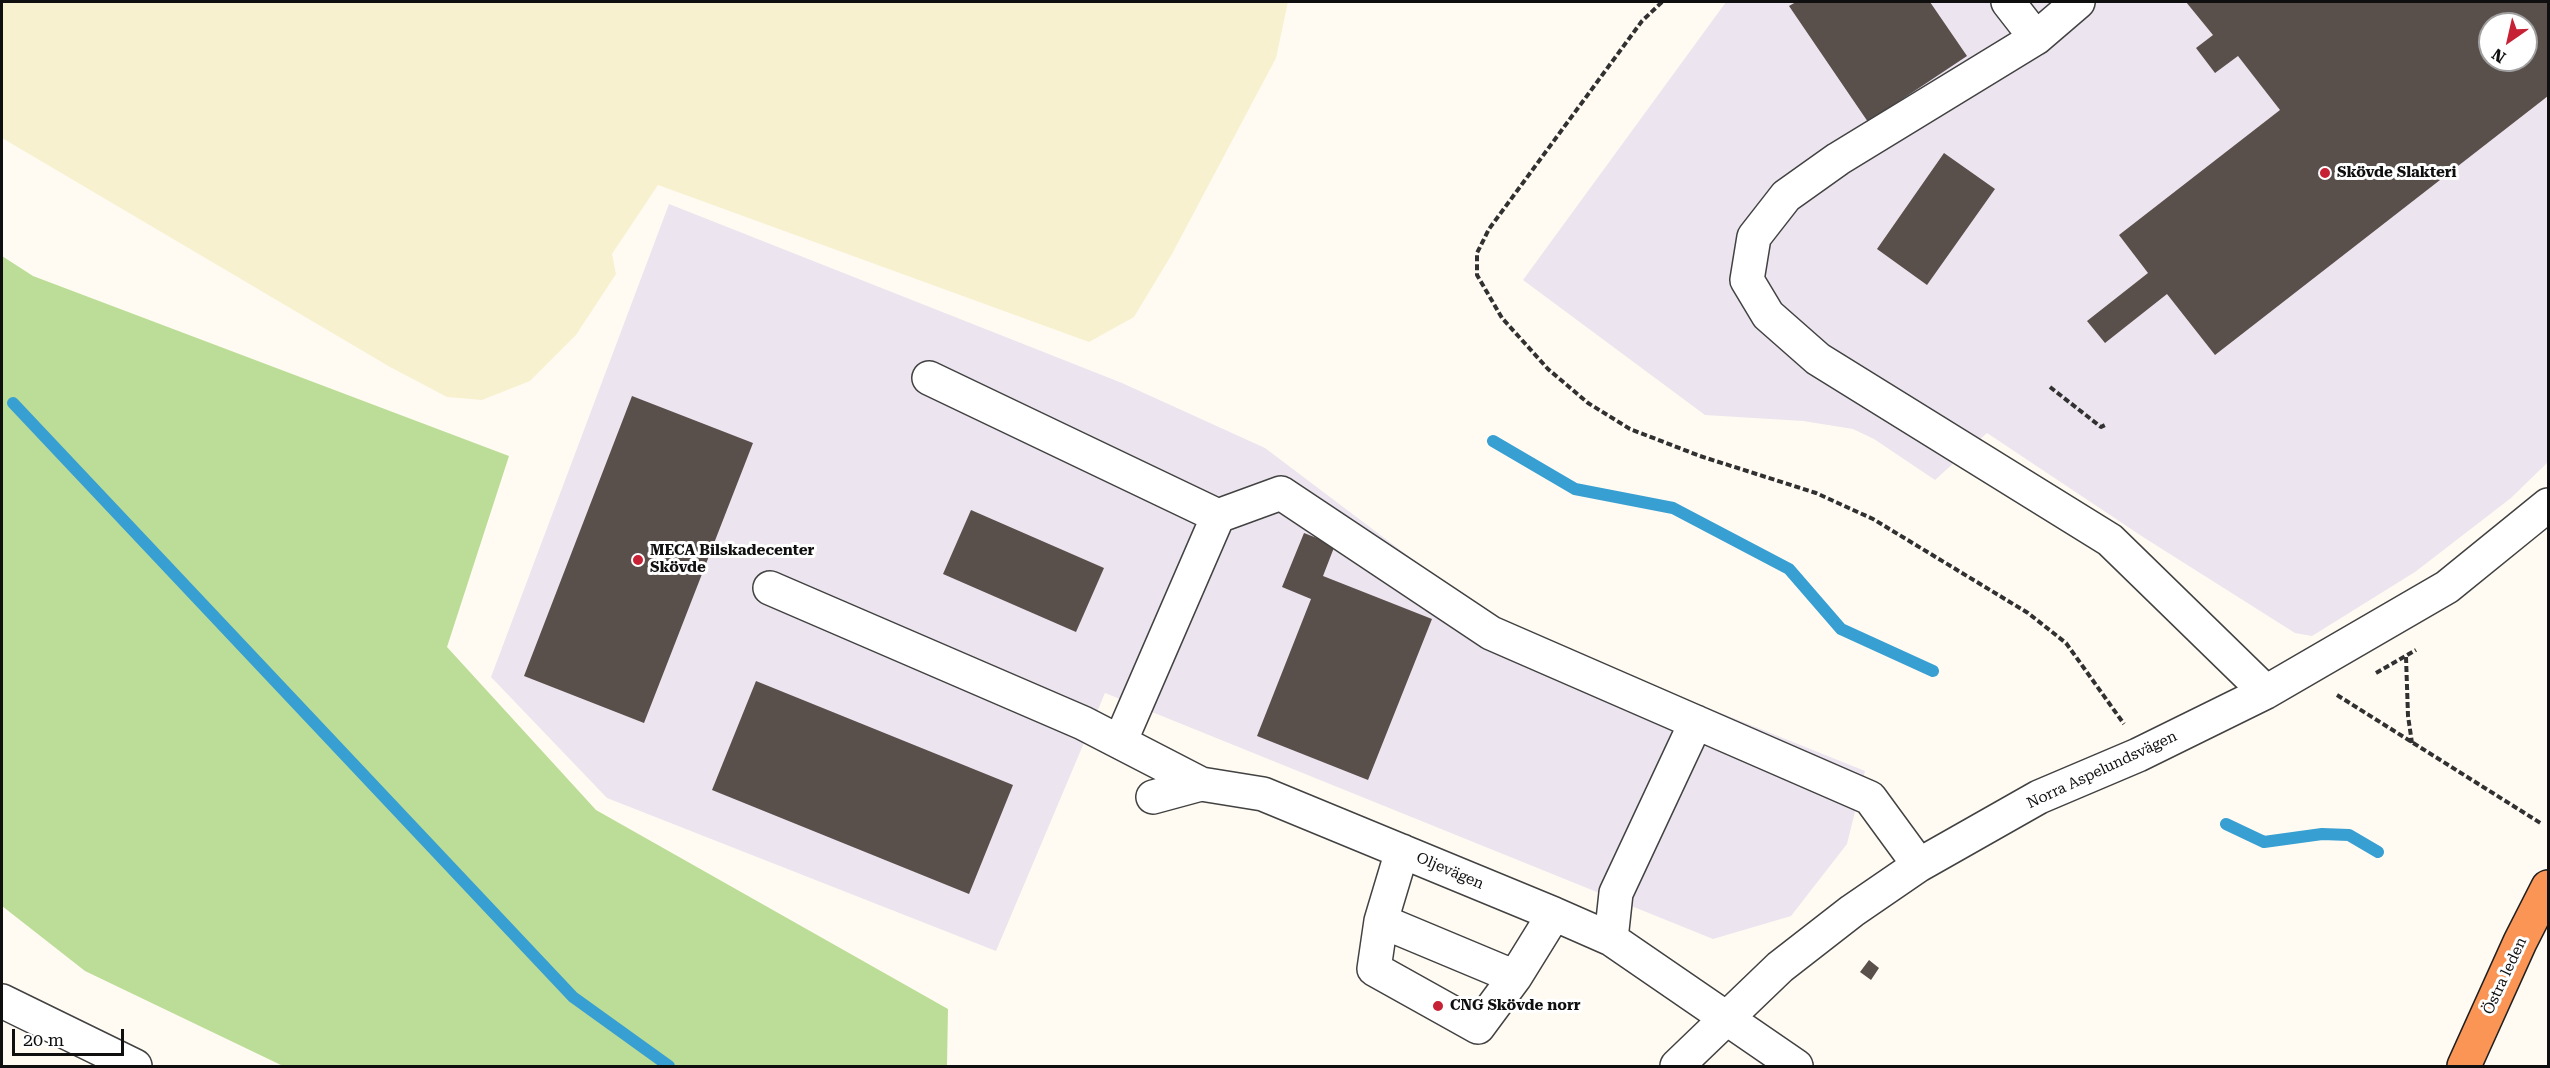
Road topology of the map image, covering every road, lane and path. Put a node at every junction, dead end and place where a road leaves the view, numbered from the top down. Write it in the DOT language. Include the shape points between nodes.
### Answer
graph roads {
  1 [pos="1662,2"];
  2 [pos="2008,2"];
  3 [pos="2078,2"];
  4 [pos="2036,38"];
  5 [pos="929,378"];
  6 [pos="2050,387"];
  7 [pos="2106,424"];
  8 [pos="2548,505"];
  9 [pos="1218,516"];
  10 [pos="770,588"];
  11 [pos="2406,657"];
  12 [pos="2266,692"];
  13 [pos="2337,695"];
  14 [pos="1696,722"];
  15 [pos="1120,742"];
  16 [pos="2412,744"];
  17 [pos="2138,754"];
  18 [pos="1201,784"];
  19 [pos="1153,797"];
  20 [pos="2542,824"];
  21 [pos="1402,851"];
  22 [pos="1919,865"];
  23 [pos="2548,887"];
  24 [pos="1554,914"];
  25 [pos="1381,921"];
  26 [pos="1611,939"];
  27 [pos="1515,977"];
  28 [pos="2,1001"];
  29 [pos="1726,1018"];
  30 [pos="135,1066"];
  31 [pos="1677,1066"];
  32 [pos="1796,1066"];
  33 [pos="2464,1066"];
  1 -- 17 [label="path" via="1642,21 1489,230 1477,253 1477,276 1502,318 1588,403 1630,429 1816,493 1864,514 2028,613 2066,643 2124,723"];
  2 -- 4 [label="street"];
  3 -- 4 [label="street"];
  4 -- 12 [label="street" via="1838,159 1786,196 1754,237 1747,280 1768,315 1818,359 2109,540"];
  5 -- 9 [label="street"];
  6 -- 7 [label="path" via="2101,427"];
  8 -- 12 [label="street, Norra Aspelundsvägen" via="2447,587"];
  9 -- 14 [label="street" via="1281,494 1491,633"];
  9 -- 15 [label="street"];
  10 -- 15 [label="street"];
  11 -- 16 [label="path"];
  12 -- 17 [label="street, Norra Aspelundsvägen"];
  13 -- 16 [label="path"];
  14 -- 22 [label="street" via="1870,798"];
  14 -- 26 [label="street" via="1617,893"];
  15 -- 18 [label="street"];
  16 -- 20 [label="path"];
  17 -- 22 [label="street, Norra Aspelundsvägen" via="2039,797"];
  18 -- 19 [label="street, Oljevägen"];
  18 -- 21 [label="street, Oljevägen" via="1263,794"];
  21 -- 24 [label="street, Oljevägen"];
  21 -- 25 [label="street"];
  22 -- 29 [label="street, Norra Aspelundsvägen" via="1780,967"];
  23 -- 33 [label="highway, Östra leden"];
  24 -- 26 [label="street, Oljevägen"];
  24 -- 27 [label="street"];
  25 -- 27 [label="street"];
  25 -- 27 [label="street" via="1374,969 1478,1027"];
  26 -- 29 [label="street, Oljevägen"];
  28 -- 30 [label="street"];
  29 -- 31 [label="street, Norra Aspelundsvägen"];
  29 -- 32 [label="street, Oljevägen"];
}
